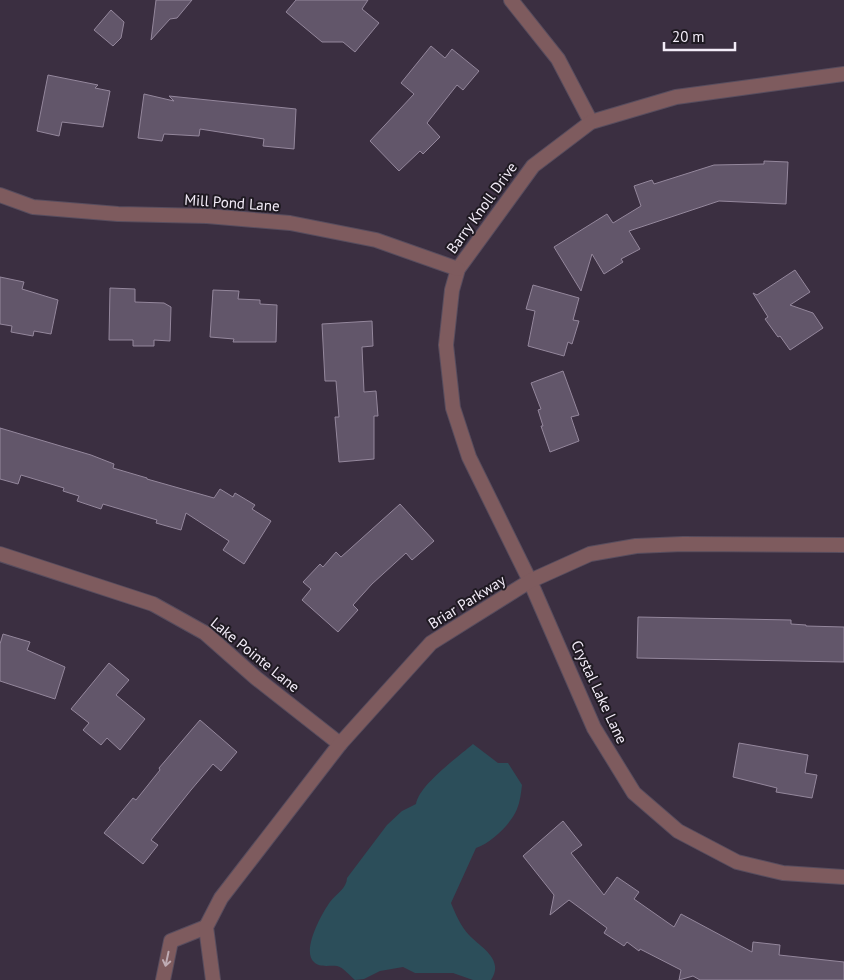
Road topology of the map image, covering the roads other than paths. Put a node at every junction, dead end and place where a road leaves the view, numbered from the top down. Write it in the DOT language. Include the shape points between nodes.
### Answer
graph roads {
  1 [pos="511,0"];
  2 [pos="844,74"];
  3 [pos="591,122"];
  4 [pos="0,195"];
  5 [pos="458,269"];
  6 [pos="844,545"];
  7 [pos="0,554"];
  8 [pos="530,581"];
  9 [pos="340,744"];
  10 [pos="844,877"];
  11 [pos="206,927"];
  12 [pos="163,980"];
  13 [pos="213,980"];
  1 -- 3 [label="street" via="558,59"];
  2 -- 3 [label="street, Barry Knoll Drive" via="676,97"];
  3 -- 5 [label="street, Barry Knoll Drive" via="533,166"];
  4 -- 5 [label="street, Mill Pond Lane" via="33,207 290,223 376,240"];
  5 -- 8 [label="street, Barry Knoll Drive" via="452,290 446,345 453,408 468,457"];
  6 -- 8 [label="street, Briar Parkway" via="636,546 590,554"];
  7 -- 9 [label="street, Lake Pointe Lane" via="153,604 205,633"];
  8 -- 9 [label="street, Briar Parkway" via="431,643"];
  8 -- 10 [label="street, Crystal Lake Lane" via="594,728 634,793 678,831 736,862 783,873"];
  9 -- 11 [label="street, Briar Parkway" via="255,852"];
  11 -- 12 [label="street, one-way" via="171,941"];
  11 -- 13 [label="street"];
}
